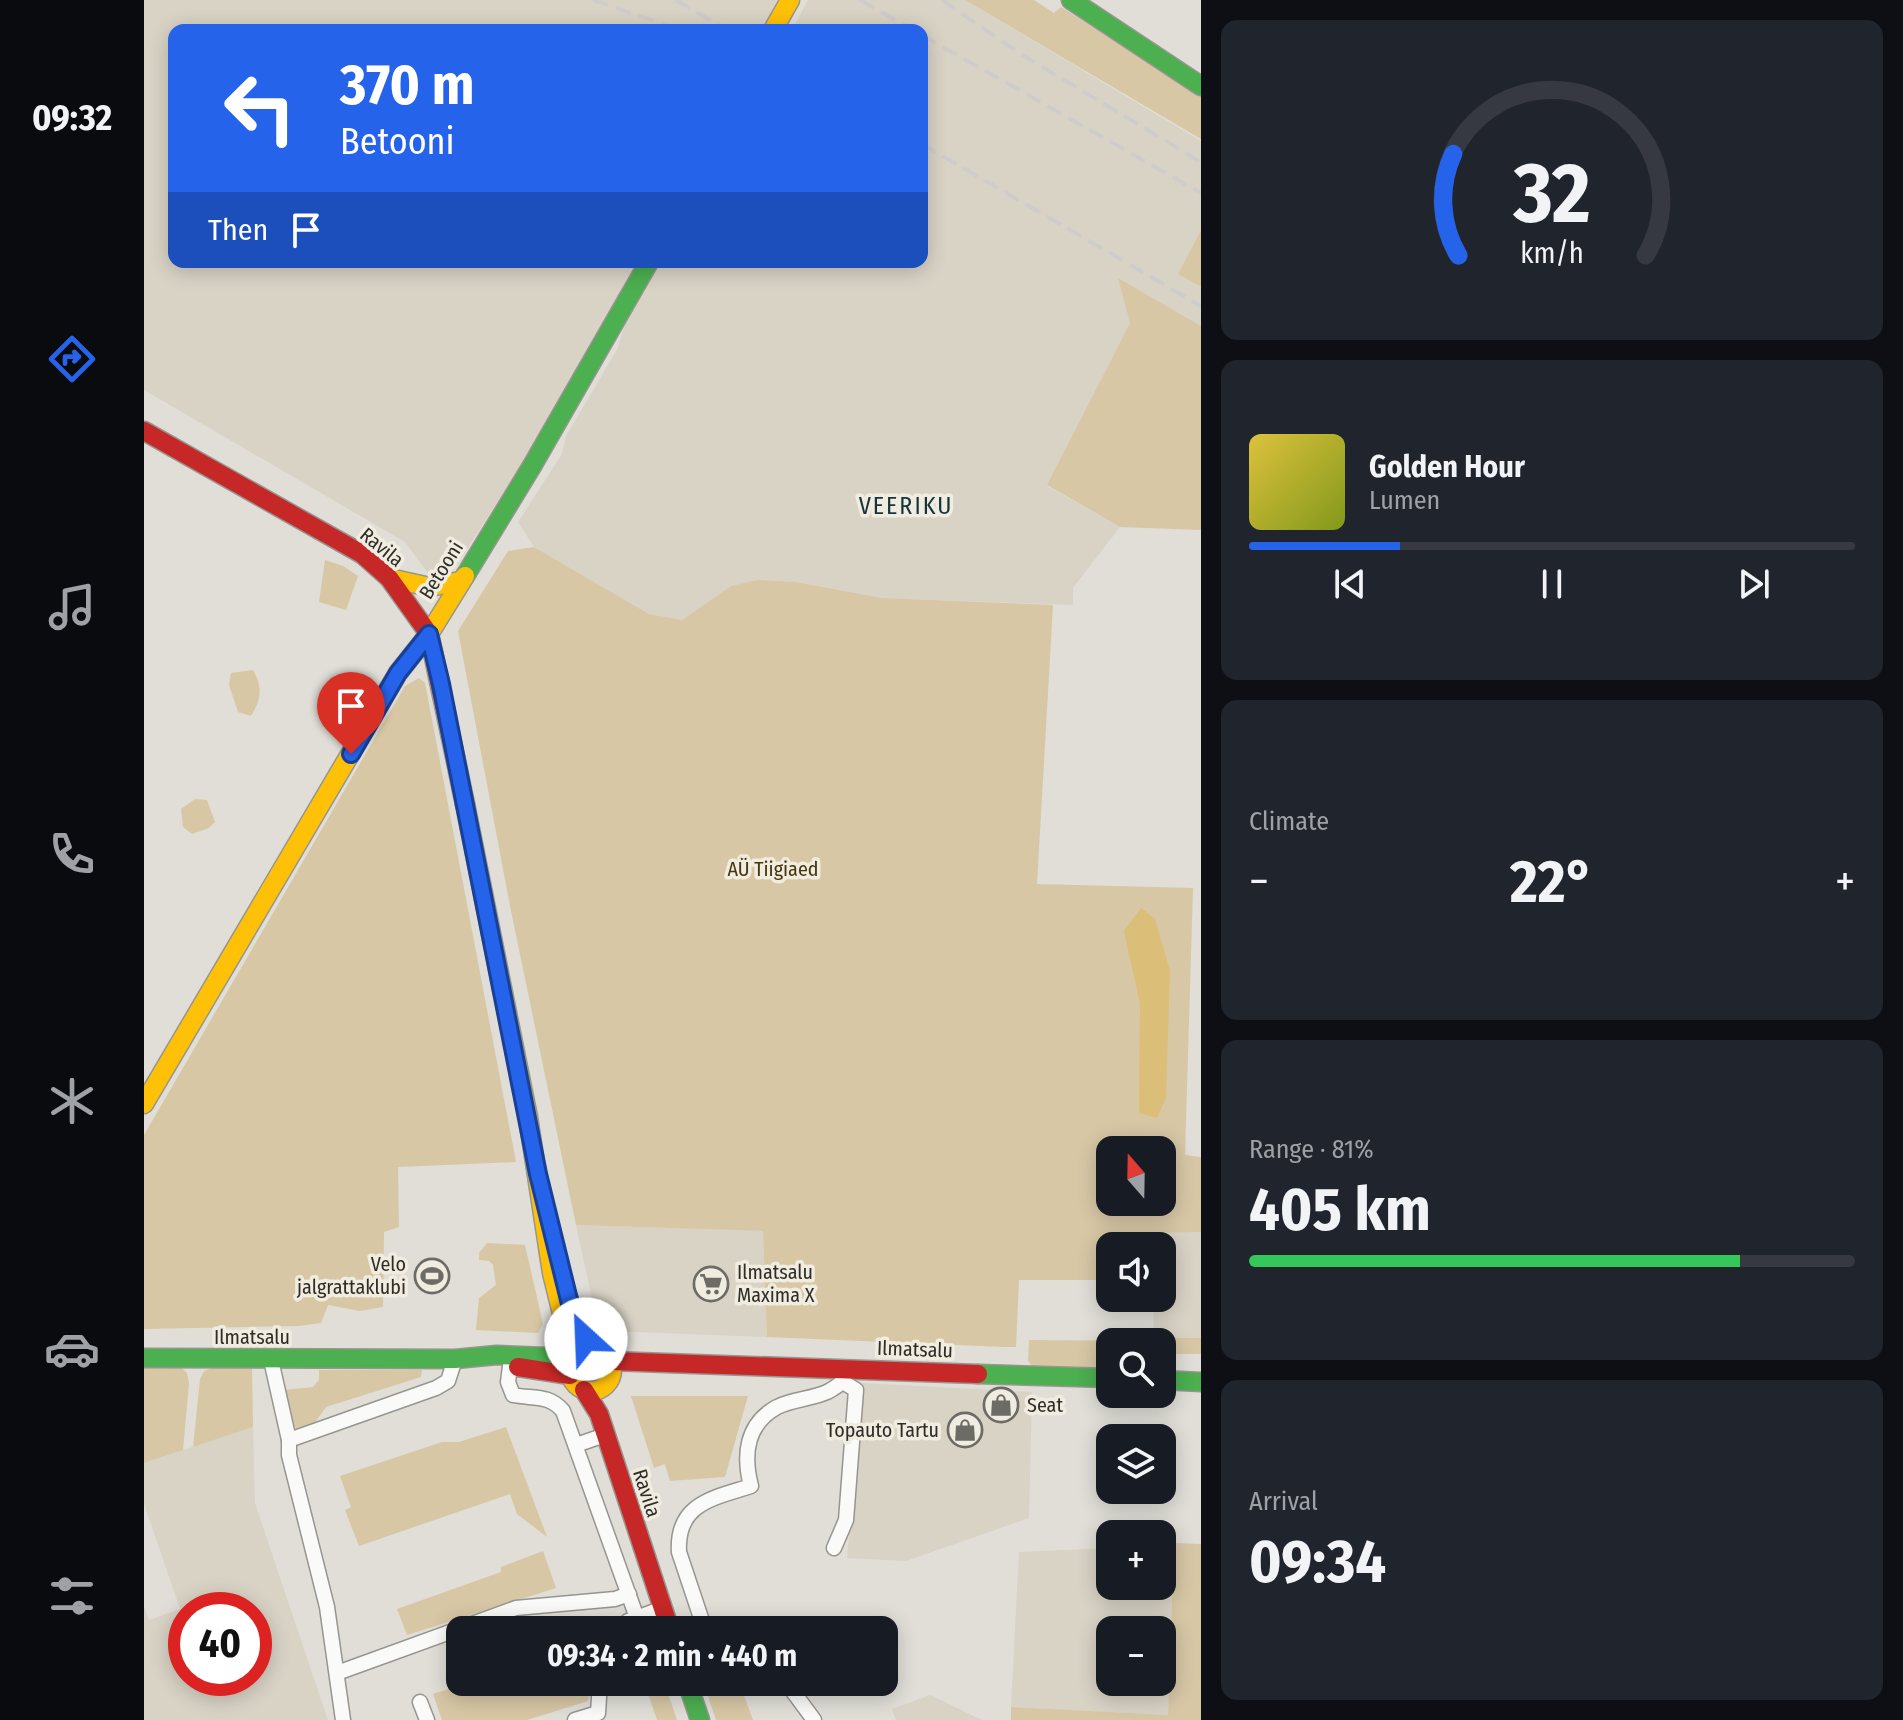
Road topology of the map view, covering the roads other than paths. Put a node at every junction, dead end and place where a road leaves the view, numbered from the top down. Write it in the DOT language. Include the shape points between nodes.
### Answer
graph roads {
  1 [pos="790,0"];
  2 [pos="1077,2"];
  3 [pos="776,24"];
  4 [pos="1201,86"];
  5 [pos="646,268"];
  6 [pos="144,431"];
  7 [pos="389,578"];
  8 [pos="460,581"];
  9 [pos="429,634"];
  10 [pos="144,1104"];
  11 [pos="538,1174"];
  12 [pos="594,1349"];
  13 [pos="144,1358"];
  14 [pos="455,1359"];
  15 [pos="271,1360"];
  16 [pos="610,1361"];
  17 [pos="719,1365"];
  18 [pos="510,1366"];
  19 [pos="571,1367"];
  20 [pos="844,1376"];
  21 [pos="1096,1378"];
  22 [pos="1176,1381"];
  23 [pos="1201,1382"];
  24 [pos="597,1387"];
  25 [pos="605,1435"];
  26 [pos="289,1440"];
  27 [pos="576,1445"];
  28 [pos="834,1548"];
  29 [pos="648,1565"];
  30 [pos="622,1574"];
  31 [pos="629,1594"];
  32 [pos="663,1608"];
  33 [pos="636,1616"];
  34 [pos="642,1616"];
  35 [pos="666,1616"];
  36 [pos="700,1616"];
  37 [pos="337,1673"];
  38 [pos="599,1696"];
  39 [pos="692,1696"];
  40 [pos="796,1696"];
  41 [pos="420,1702"];
  42 [pos="343,1720"];
  43 [pos="427,1720"];
  44 [pos="575,1720"];
  45 [pos="700,1720"];
  46 [pos="814,1720"];
  1 -- 3 [label="street"];
  2 -- 4 [label="street"];
  5 -- 8 [label="street, Betooni"];
  6 -- 7 [label="street, Ravila" via="362,554"];
  7 -- 8 [label="street" via="430,587"];
  7 -- 9 [label="street, Ravila"];
  8 -- 9 [label="street, Betooni"];
  9 -- 10 [label="street, Betooni" via="398,673"];
  9 -- 11 [label="street, Ravila"];
  11 -- 12 [label="street, Ravila" via="572,1312"];
  11 -- 19 [label="street, Ravila"];
  12 -- 16 [label="street"];
  12 -- 19 [label="street" via="582,1350"];
  13 -- 15 [label="street, Ilmatsalu"];
  14 -- 15 [label="street, Ilmatsalu"];
  14 -- 18 [label="street, Ilmatsalu"];
  14 -- 19 [label="street, Ilmatsalu" via="497,1355"];
  14 -- 26 [label="street" via="448,1381 436,1388"];
  15 -- 26 [label="street"];
  16 -- 17 [label="street, Ilmatsalu"];
  16 -- 24 [label="street" via="612,1373"];
  17 -- 20 [label="street, Ilmatsalu"];
  17 -- 24 [label="street, Ilmatsalu"];
  18 -- 19 [label="street, Ilmatsalu"];
  18 -- 27 [label="street" via="513,1395 557,1403"];
  19 -- 24 [label="street" via="578,1386"];
  20 -- 21 [label="street, Ilmatsalu"];
  20 -- 28 [label="street" via="856,1390 846,1520"];
  20 -- 36 [label="street" via="825,1393 776,1407 766,1416 745,1455 751,1486 701,1502 682,1529 679,1552"];
  22 -- 23 [label="street"];
  24 -- 25 [label="street, Ravila"];
  25 -- 27 [label="street"];
  25 -- 29 [label="street, Ravila"];
  26 -- 37 [label="street"];
  27 -- 30 [label="street"];
  29 -- 30 [label="street"];
  29 -- 32 [label="street, Ravila"];
  30 -- 31 [label="street"];
  31 -- 33 [label="street"];
  31 -- 37 [label="street" via="516,1608"];
  32 -- 34 [label="street"];
  32 -- 35 [label="street, Ravila"];
  37 -- 42 [label="street"];
  38 -- 44 [label="street" via="598,1713"];
  39 -- 45 [label="street"];
  40 -- 46 [label="street"];
  41 -- 43 [label="street"];
}
